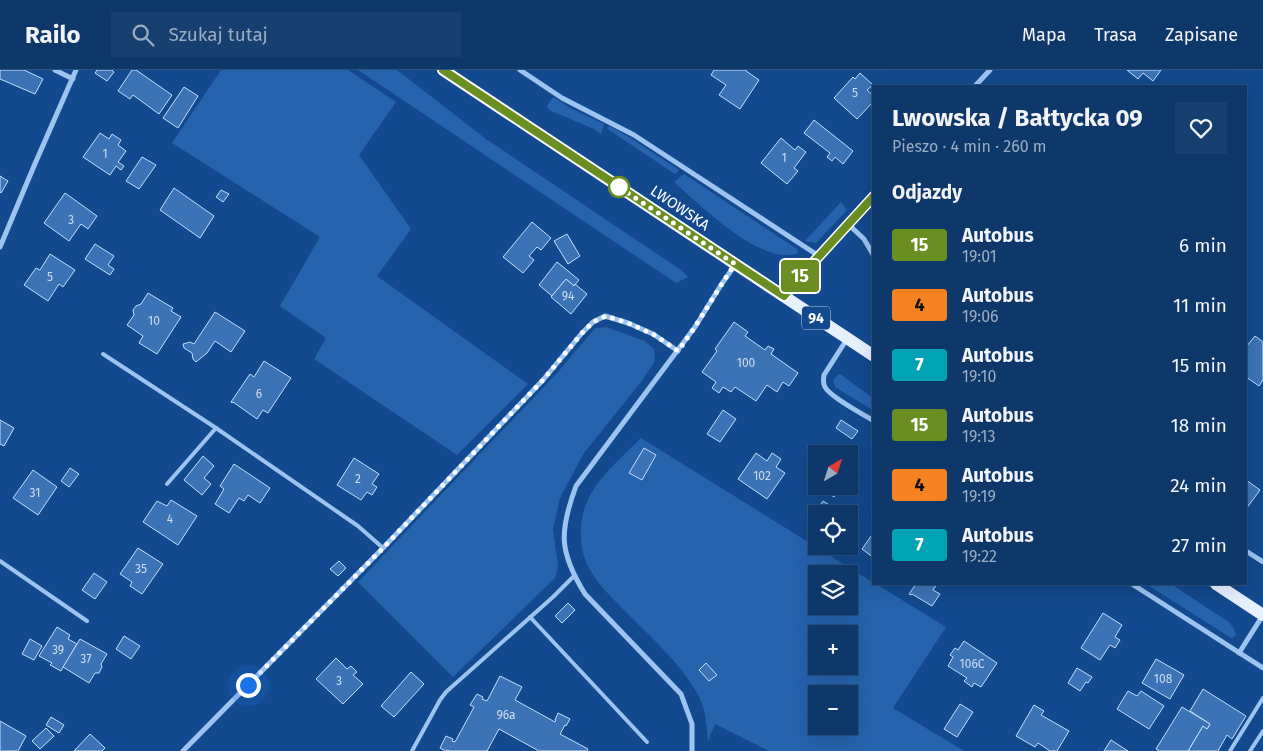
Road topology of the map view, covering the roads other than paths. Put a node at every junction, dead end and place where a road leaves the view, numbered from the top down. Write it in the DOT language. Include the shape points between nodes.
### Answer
graph roads {
  1 [pos="55,70"];
  2 [pos="76,70"];
  3 [pos="443,70"];
  4 [pos="520,70"];
  5 [pos="990,70"];
  6 [pos="72,78"];
  7 [pos="976,85"];
  8 [pos="872,198"];
  9 [pos="848,224"];
  10 [pos="0,247"];
  11 [pos="872,252"];
  12 [pos="819,256"];
  13 [pos="735,264"];
  14 [pos="784,296"];
  15 [pos="847,339"];
  16 [pos="678,351"];
  17 [pos="103,354"];
  18 [pos="872,355"];
  19 [pos="872,420"];
  20 [pos="216,428"];
  21 [pos="167,484"];
  22 [pos="383,548"];
  23 [pos="1248,552"];
  24 [pos="0,561"];
  25 [pos="1263,562"];
  26 [pos="574,576"];
  27 [pos="1134,585"];
  28 [pos="1224,586"];
  29 [pos="1263,615"];
  30 [pos="530,617"];
  31 [pos="87,621"];
  32 [pos="1239,653"];
  33 [pos="1263,668"];
  34 [pos="1263,698"];
  35 [pos="1263,731"];
  36 [pos="647,742"];
  37 [pos="183,751"];
  38 [pos="412,751"];
  39 [pos="692,751"];
  40 [pos="1230,751"];
  41 [pos="1250,751"];
  1 -- 6 [label="street"];
  2 -- 6 [label="street"];
  3 -- 13 [label="main road, LWOWSKA / 94"];
  4 -- 12 [label="street" via="562,98 634,135"];
  5 -- 7 [label="street"];
  6 -- 10 [label="street"];
  8 -- 9 [label="street"];
  9 -- 11 [label="street" via="864,238"];
  9 -- 12 [label="street"];
  12 -- 14 [label="street"];
  13 -- 14 [label="main road, LWOWSKA / 94"];
  13 -- 16 [label="street"];
  14 -- 15 [label="main road, LWOWSKA / 94"];
  15 -- 18 [label="main road, LWOWSKA / 94"];
  15 -- 19 [label="street" via="824,375 825,388"];
  16 -- 22 [label="street" via="653,334 628,323 606,316 593,322 543,380"];
  16 -- 26 [label="street" via="576,486 564,534"];
  17 -- 20 [label="lane"];
  20 -- 21 [label="lane"];
  20 -- 22 [label="lane" via="358,526"];
  22 -- 37 [label="street"];
  23 -- 25 [label="street"];
  24 -- 31 [label="lane"];
  26 -- 30 [label="lane"];
  26 -- 39 [label="street" via="585,594 681,694 692,724"];
  27 -- 32 [label="street"];
  28 -- 29 [label="main road"];
  29 -- 32 [label="street"];
  30 -- 36 [label="lane"];
  30 -- 38 [label="lane" via="446,692"];
  32 -- 33 [label="street"];
  34 -- 40 [label="lane"];
  35 -- 41 [label="lane"];
}
